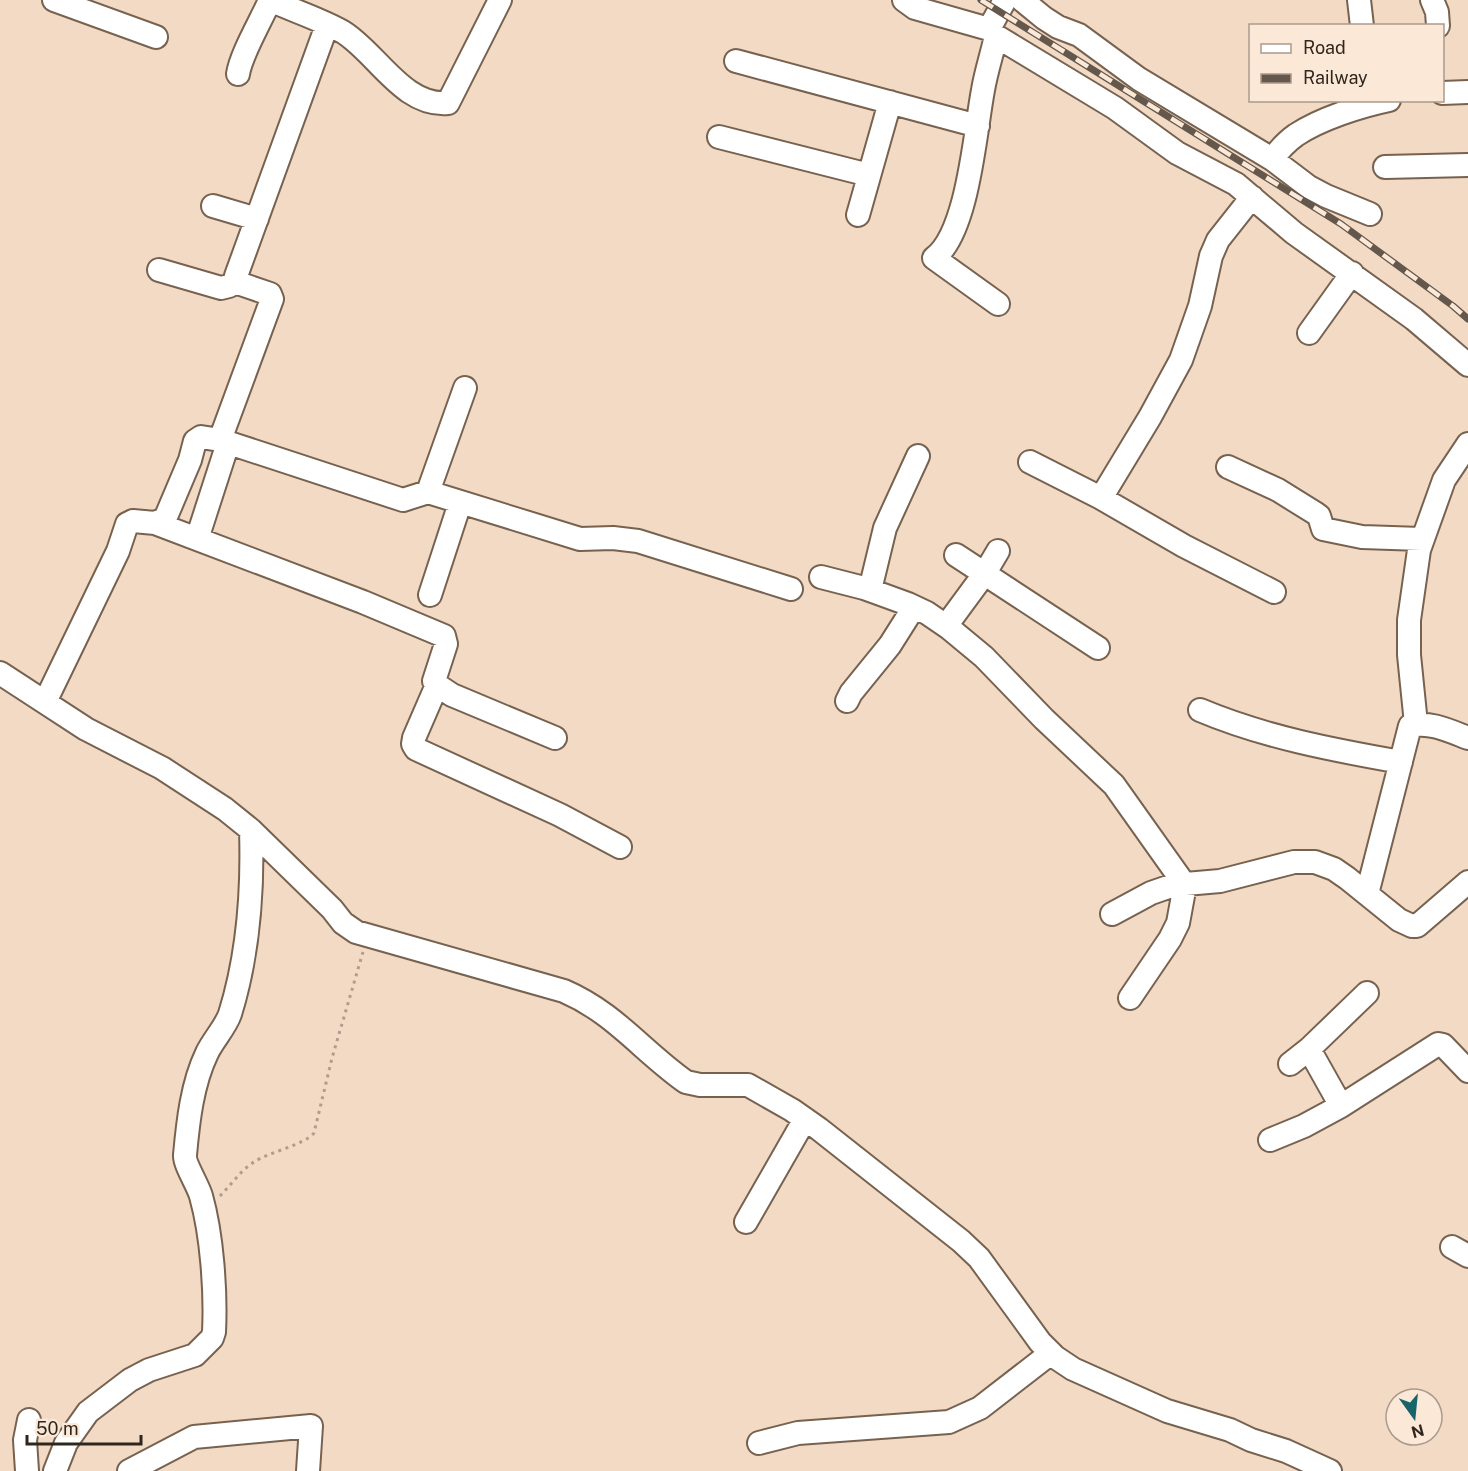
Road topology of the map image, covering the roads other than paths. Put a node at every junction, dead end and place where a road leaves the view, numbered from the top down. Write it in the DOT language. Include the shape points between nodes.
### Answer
graph roads {
  1 [pos="54,0"];
  2 [pos="270,0"];
  3 [pos="500,0"];
  4 [pos="904,0"];
  5 [pos="1005,0"];
  6 [pos="1022,0"];
  7 [pos="1359,0"];
  8 [pos="1432,0"];
  9 [pos="1362,24"];
  10 [pos="1438,24"];
  11 [pos="327,25"];
  12 [pos="993,33"];
  13 [pos="156,37"];
  14 [pos="736,61"];
  15 [pos="238,74"];
  16 [pos="1468,92"];
  17 [pos="1444,93"];
  18 [pos="890,102"];
  19 [pos="1378,102"];
  20 [pos="978,126"];
  21 [pos="720,137"];
  22 [pos="1272,159"];
  23 [pos="1468,165"];
  24 [pos="1385,167"];
  25 [pos="869,175"];
  26 [pos="1252,197"];
  27 [pos="213,206"];
  28 [pos="1370,214"];
  29 [pos="858,215"];
  30 [pos="257,219"];
  31 [pos="159,270"];
  32 [pos="1352,273"];
  33 [pos="235,282"];
  34 [pos="998,304"];
  35 [pos="1309,333"];
  36 [pos="1468,365"];
  37 [pos="465,388"];
  38 [pos="224,442"];
  39 [pos="1468,444"];
  40 [pos="918,456"];
  41 [pos="1030,462"];
  42 [pos="1228,467"];
  43 [pos="428,492"];
  44 [pos="1101,498"];
  45 [pos="460,502"];
  46 [pos="155,523"];
  47 [pos="196,538"];
  48 [pos="1421,539"];
  49 [pos="998,551"];
  50 [pos="956,555"];
  51 [pos="985,573"];
  52 [pos="821,577"];
  53 [pos="791,589"];
  54 [pos="870,590"];
  55 [pos="1274,592"];
  56 [pos="430,595"];
  57 [pos="914,607"];
  58 [pos="946,626"];
  59 [pos="1098,648"];
  60 [pos="0,673"];
  61 [pos="437,685"];
  62 [pos="847,701"];
  63 [pos="45,702"];
  64 [pos="1200,710"];
  65 [pos="1416,724"];
  66 [pos="555,738"];
  67 [pos="1468,738"];
  68 [pos="1401,762"];
  69 [pos="251,830"];
  70 [pos="620,848"];
  71 [pos="1468,882"];
  72 [pos="1185,885"];
  73 [pos="1367,894"];
  74 [pos="1112,914"];
  75 [pos="1367,993"];
  76 [pos="1130,998"];
  77 [pos="1310,1049"];
  78 [pos="1290,1064"];
  79 [pos="1468,1071"];
  80 [pos="1341,1106"];
  81 [pos="805,1119"];
  82 [pos="1270,1140"];
  83 [pos="746,1222"];
  84 [pos="1050,1353"];
  85 [pos="29,1420"];
  86 [pos="759,1443"];
  87 [pos="27,1471"];
  88 [pos="55,1471"];
  89 [pos="129,1471"];
  90 [pos="308,1471"];
  91 [pos="1330,1471"];
  1 -- 13 [label="street"];
  2 -- 11 [label="street"];
  2 -- 15 [label="street"];
  3 -- 11 [label="street" via="448,103 420,97 406,89 344,33"];
  4 -- 12 [label="street" via="915,8"];
  5 -- 12 [label="street"];
  6 -- 22 [label="street" via="1139,79"];
  7 -- 9 [label="street"];
  8 -- 10 [label="street"];
  11 -- 30 [label="street"];
  12 -- 20 [label="street"];
  12 -- 26 [label="street"];
  14 -- 18 [label="street"];
  16 -- 17 [label="street"];
  18 -- 20 [label="street"];
  18 -- 25 [label="street"];
  19 -- 22 [label="street" via="1296,135"];
  20 -- 34 [label="street" via="958,220 951,237 934,258"];
  21 -- 25 [label="street"];
  22 -- 28 [label="street" via="1316,192"];
  23 -- 24 [label="street"];
  25 -- 29 [label="street"];
  26 -- 32 [label="street" via="1294,233"];
  26 -- 44 [label="street" via="1218,240 1181,360"];
  27 -- 30 [label="street"];
  30 -- 33 [label="street"];
  31 -- 33 [label="street" via="221,288"];
  32 -- 35 [label="street"];
  32 -- 36 [label="street"];
  33 -- 38 [label="street" via="270,294 272,299"];
  37 -- 43 [label="street"];
  38 -- 43 [label="street" via="403,500"];
  38 -- 46 [label="street" via="201,437 195,441 165,519"];
  38 -- 47 [label="street"];
  39 -- 48 [label="street" via="1444,480"];
  40 -- 54 [label="street" via="885,528"];
  41 -- 44 [label="street"];
  42 -- 48 [label="street" via="1316,513 1323,528 1362,537"];
  43 -- 45 [label="street"];
  44 -- 55 [label="street"];
  45 -- 53 [label="street" via="580,539 638,542"];
  45 -- 56 [label="street"];
  46 -- 47 [label="street"];
  46 -- 63 [label="street" via="133,520 127,524 118,552"];
  47 -- 61 [label="street" via="444,636 446,644 434,681"];
  48 -- 65 [label="street" via="1409,620"];
  49 -- 51 [label="street"];
  50 -- 51 [label="street"];
  51 -- 58 [label="street"];
  51 -- 59 [label="street"];
  52 -- 54 [label="street"];
  54 -- 57 [label="street"];
  57 -- 58 [label="street"];
  57 -- 62 [label="street"];
  58 -- 72 [label="street" via="984,657 1113,785"];
  60 -- 63 [label="street"];
  61 -- 66 [label="street"];
  61 -- 70 [label="street" via="414,738 416,749 560,815"];
  63 -- 69 [label="street" via="162,768"];
  64 -- 68 [label="street" via="1306,743"];
  65 -- 67 [label="street"];
  65 -- 68 [label="street" via="1410,726"];
  68 -- 73 [label="street"];
  69 -- 81 [label="street" via="356,932 564,991 618,1023 686,1082 748,1085"];
  69 -- 88 [label="street" via="248,918 234,1000 229,1018 204,1061 192,1102 184,1159 202,1198 213,1283 212,1338 195,1355 149,1370 99,1402 66,1443"];
  71 -- 73 [label="street" via="1417,926 1399,920"];
  72 -- 73 [label="street" via="1220,881 1294,862 1315,862 1334,869"];
  72 -- 74 [label="street" via="1151,893"];
  72 -- 76 [label="street" via="1178,923"];
  75 -- 77 [label="street"];
  77 -- 78 [label="street"];
  77 -- 80 [label="street"];
  79 -- 80 [label="street" via="1438,1044"];
  80 -- 82 [label="street"];
  81 -- 83 [label="street"];
  81 -- 84 [label="street" via="962,1241"];
  84 -- 86 [label="street" via="980,1408 949,1422 798,1433"];
  84 -- 91 [label="street" via="1073,1369 1167,1411 1230,1430"];
  85 -- 87 [label="street" via="25,1440"];
  89 -- 90 [label="street" via="194,1437 311,1426"];
}
